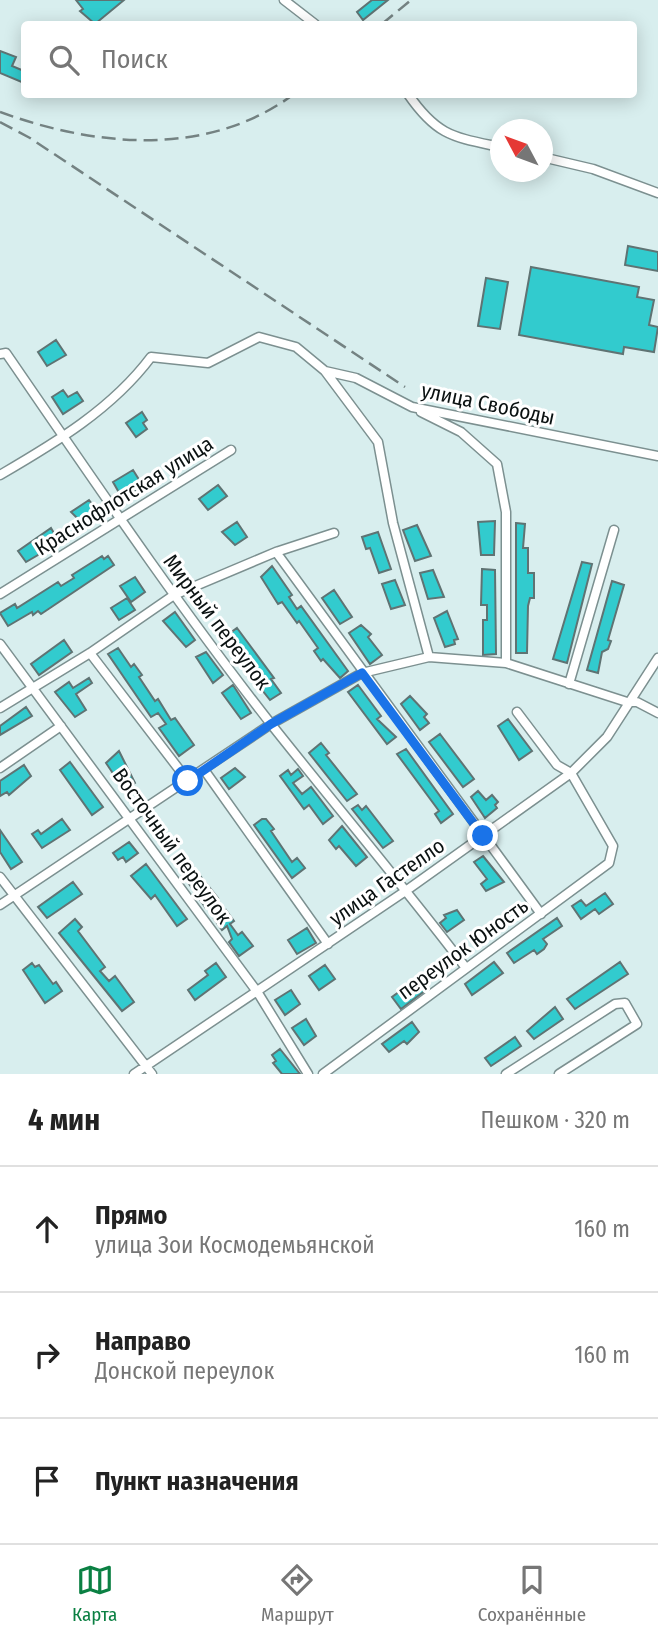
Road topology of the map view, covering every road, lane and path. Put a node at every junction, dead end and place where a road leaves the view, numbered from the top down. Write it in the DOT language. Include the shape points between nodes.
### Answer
graph roads {
  1 [pos="285,0"];
  2 [pos="310,21"];
  3 [pos="411,98"];
  4 [pos="490,145"];
  5 [pos="553,160"];
  6 [pos="658,193"];
  7 [pos="3,354"];
  8 [pos="325,371"];
  9 [pos="412,408"];
  10 [pos="64,437"];
  11 [pos="231,450"];
  12 [pos="658,456"];
  13 [pos="0,475"];
  14 [pos="121,520"];
  15 [pos="614,530"];
  16 [pos="334,533"];
  17 [pos="276,552"];
  18 [pos="0,594"];
  19 [pos="174,595"];
  20 [pos="0,644"];
  21 [pos="90,653"];
  22 [pos="429,657"];
  23 [pos="658,658"];
  24 [pos="506,663"];
  25 [pos="362,673"];
  26 [pos="569,684"];
  27 [pos="33,689"];
  28 [pos="627,702"];
  29 [pos="0,708"];
  30 [pos="517,712"];
  31 [pos="658,713"];
  32 [pos="271,724"];
  33 [pos="61,726"];
  34 [pos="0,768"];
  35 [pos="205,771"];
  36 [pos="570,774"];
  37 [pos="188,781"];
  38 [pos="131,819"];
  39 [pos="483,836"];
  40 [pos="0,877"];
  41 [pos="407,890"];
  42 [pos="14,897"];
  43 [pos="0,905"];
  44 [pos="541,914"];
  45 [pos="328,944"];
  46 [pos="466,968"];
  47 [pos="258,993"];
  48 [pos="149,1070"];
  49 [pos="134,1074"];
  50 [pos="307,1074"];
  51 [pos="324,1074"];
  52 [pos="506,1074"];
  53 [pos="559,1074"];
  1 -- 2 [label="street"];
  3 -- 4 [label="street" via="425,119 452,137"];
  5 -- 6 [label="street"];
  7 -- 10 [label="street, Мирный переулок"];
  8 -- 9 [label="street, улица Свободы" via="356,378"];
  8 -- 10 [label="street, улица Свободы" via="296,347 259,337 208,363 151,357 134,380"];
  8 -- 22 [label="street" via="378,442 393,523"];
  9 -- 12 [label="street, улица Свободы"];
  9 -- 24 [label="street" via="461,432 497,464 506,512"];
  10 -- 13 [label="street"];
  10 -- 14 [label="street, Мирный переулок"];
  11 -- 14 [label="street, Краснофлотская улица"];
  14 -- 18 [label="street, Краснофлотская улица"];
  14 -- 19 [label="street, Мирный переулок"];
  15 -- 26 [label="street"];
  16 -- 17 [label="street"];
  17 -- 19 [label="street"];
  17 -- 25 [label="street"];
  19 -- 21 [label="street"];
  19 -- 32 [label="street, Мирный переулок"];
  20 -- 27 [label="street, Восточный переулок"];
  21 -- 27 [label="street"];
  21 -- 37 [label="street"];
  22 -- 24 [label="street"];
  22 -- 25 [label="street"];
  23 -- 28 [label="street, улица Гастелло"];
  24 -- 26 [label="street"];
  25 -- 32 [label="street"];
  25 -- 39 [label="street"];
  26 -- 28 [label="street"];
  27 -- 29 [label="street"];
  27 -- 33 [label="street, Восточный переулок"];
  28 -- 31 [label="street"];
  28 -- 36 [label="street, улица Гастелло" via="607,737"];
  30 -- 36 [label="street" via="557,765"];
  32 -- 35 [label="street"];
  32 -- 41 [label="street, Мирный переулок"];
  33 -- 34 [label="street"];
  33 -- 38 [label="street, Восточный переулок"];
  35 -- 37 [label="street"];
  35 -- 45 [label="street"];
  36 -- 39 [label="street, улица Гастелло"];
  36 -- 44 [label="street, переулок Юность" via="613,846 609,863"];
  37 -- 38 [label="street"];
  38 -- 42 [label="street"];
  38 -- 47 [label="street, Восточный переулок"];
  39 -- 41 [label="street, улица Гастелло"];
  39 -- 44 [label="street"];
  40 -- 42 [label="street"];
  41 -- 45 [label="street, улица Гастелло"];
  41 -- 46 [label="street, Мирный переулок"];
  42 -- 43 [label="street"];
  42 -- 48 [label="street"];
  44 -- 46 [label="street, переулок Юность"];
  45 -- 47 [label="street, улица Гастелло"];
  46 -- 51 [label="street, переулок Юность"];
  47 -- 48 [label="street, улица Гастелло"];
  47 -- 50 [label="street, Восточный переулок"];
  48 -- 49 [label="street, улица Гастелло"];
  52 -- 53 [label="street" via="615,1004 625,1003 637,1024"];
}
